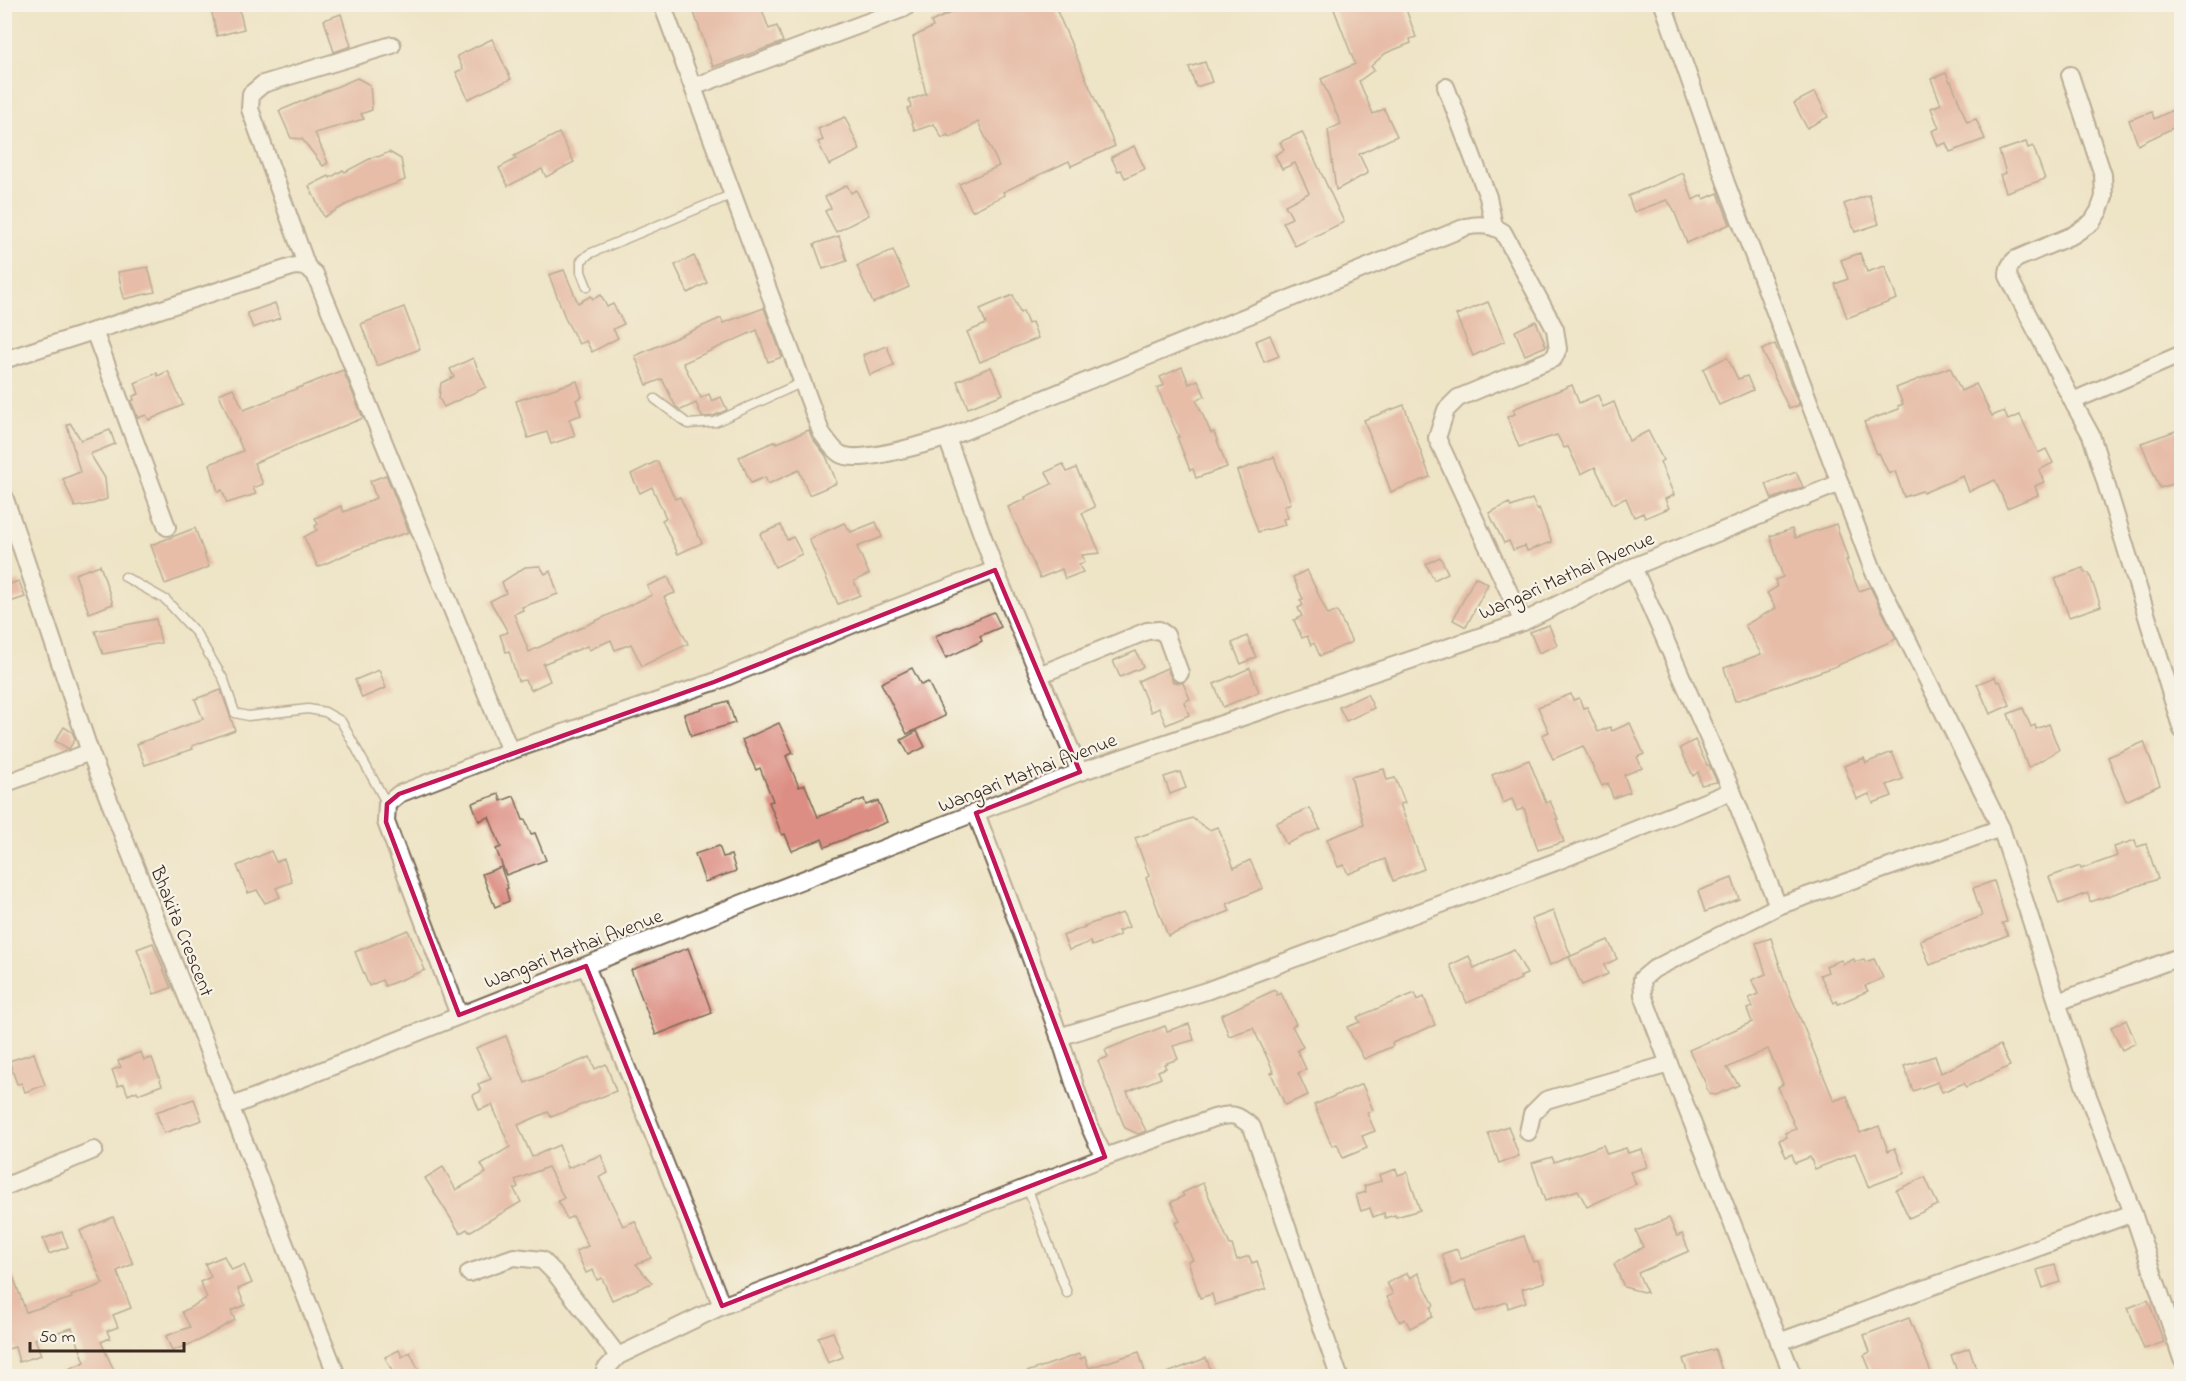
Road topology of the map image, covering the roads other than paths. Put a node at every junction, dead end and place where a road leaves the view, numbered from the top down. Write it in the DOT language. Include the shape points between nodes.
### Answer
graph roads {
  1 [pos="662,4"];
  2 [pos="1663,4"];
  3 [pos="905,8"];
  4 [pos="392,45"];
  5 [pos="2070,75"];
  6 [pos="693,87"];
  7 [pos="1446,87"];
  8 [pos="733,194"];
  9 [pos="1494,226"];
  10 [pos="308,267"];
  11 [pos="587,287"];
  12 [pos="94,331"];
  13 [pos="2181,354"];
  14 [pos="4,360"];
  15 [pos="803,382"];
  16 [pos="655,399"];
  17 [pos="2075,406"];
  18 [pos="947,438"];
  19 [pos="1840,483"];
  20 [pos="4,496"];
  21 [pos="167,527"];
  22 [pos="1633,567"];
  23 [pos="995,570"];
  24 [pos="125,577"];
  25 [pos="1523,622"];
  26 [pos="1180,673"];
  27 [pos="1039,675"];
  28 [pos="2181,730"];
  29 [pos="510,751"];
  30 [pos="90,752"];
  31 [pos="1080,772"];
  32 [pos="4,784"];
  33 [pos="1732,791"];
  34 [pos="387,804"];
  35 [pos="976,813"];
  36 [pos="2001,828"];
  37 [pos="1778,906"];
  38 [pos="2181,956"];
  39 [pos="586,966"];
  40 [pos="2058,1002"];
  41 [pos="459,1015"];
  42 [pos="1059,1037"];
  43 [pos="1670,1065"];
  44 [pos="230,1107"];
  45 [pos="1528,1132"];
  46 [pos="94,1150"];
  47 [pos="1105,1157"];
  48 [pos="4,1187"];
  49 [pos="1027,1187"];
  50 [pos="2133,1213"];
  51 [pos="470,1274"];
  52 [pos="1067,1293"];
  53 [pos="722,1306"];
  54 [pos="1779,1342"];
  55 [pos="618,1356"];
  56 [pos="2181,1359"];
  57 [pos="337,1377"];
  58 [pos="605,1377"];
  59 [pos="1339,1377"];
  60 [pos="1793,1377"];
  1 -- 6 [label="street"];
  2 -- 19 [label="street"];
  3 -- 6 [label="street"];
  4 -- 10 [label="street" via="263,84 251,94 250,109"];
  5 -- 17 [label="street" via="2103,175 2104,197 2092,222 2073,235 2016,259 2008,276"];
  6 -- 8 [label="street"];
  7 -- 9 [label="street" via="1488,197"];
  8 -- 11 [label="lane" via="589,254 581,261 580,272"];
  8 -- 15 [label="street"];
  9 -- 18 [label="street" via="1466,227"];
  9 -- 25 [label="street" via="1503,232 1555,329 1558,349 1554,358 1458,399 1446,410 1437,438"];
  10 -- 12 [label="street" via="295,266"];
  10 -- 29 [label="street" via="315,274"];
  12 -- 14 [label="street"];
  12 -- 21 [label="street"];
  13 -- 17 [label="street" via="2075,399"];
  15 -- 16 [label="lane" via="715,422 688,424"];
  15 -- 18 [label="street" via="821,432 839,454 855,458"];
  17 -- 28 [label="street" via="2091,435"];
  18 -- 23 [label="street"];
  19 -- 22 [label="street, Wangari Mathai Avenue"];
  19 -- 36 [label="street" via="1873,570"];
  20 -- 30 [label="street, Bhakita Crescent"];
  22 -- 25 [label="street, Wangari Mathai Avenue"];
  22 -- 33 [label="street"];
  23 -- 27 [label="street"];
  23 -- 29 [label="street" via="714,682"];
  24 -- 34 [label="lane" via="166,600 196,633 224,680 235,713 248,716 308,709 341,721"];
  25 -- 31 [label="street, Wangari Mathai Avenue"];
  26 -- 27 [label="street" via="1166,635 1160,630 1147,631"];
  27 -- 31 [label="street"];
  29 -- 34 [label="street" via="399,794"];
  30 -- 32 [label="street"];
  30 -- 44 [label="street, Bhakita Crescent"];
  31 -- 35 [label="street, Wangari Mathai Avenue"];
  33 -- 37 [label="street"];
  33 -- 42 [label="street" via="1555,862 1217,987"];
  34 -- 41 [label="street" via="386,822"];
  35 -- 39 [label="street, Wangari Mathai Avenue"];
  35 -- 42 [label="street"];
  36 -- 37 [label="street"];
  36 -- 40 [label="street"];
  37 -- 43 [label="street" via="1654,969 1642,979 1643,995"];
  38 -- 40 [label="street"];
  39 -- 41 [label="street, Wangari Mathai Avenue"];
  39 -- 53 [label="street"];
  40 -- 50 [label="street" via="2085,1088"];
  41 -- 44 [label="street, Wangari Mathai Avenue"];
  42 -- 47 [label="street" via="1084,1111"];
  43 -- 45 [label="street" via="1546,1100 1532,1114"];
  43 -- 54 [label="street"];
  44 -- 57 [label="street, Bhakita Crescent"];
  46 -- 48 [label="street"];
  47 -- 49 [label="street"];
  47 -- 59 [label="street" via="1229,1114 1239,1116 1252,1127"];
  49 -- 52 [label="lane"];
  49 -- 53 [label="street"];
  50 -- 54 [label="street"];
  50 -- 56 [label="street"];
  51 -- 55 [label="street" via="514,1257 542,1260"];
  53 -- 55 [label="street"];
  54 -- 60 [label="street"];
  55 -- 58 [label="street" via="605,1370"];
}
